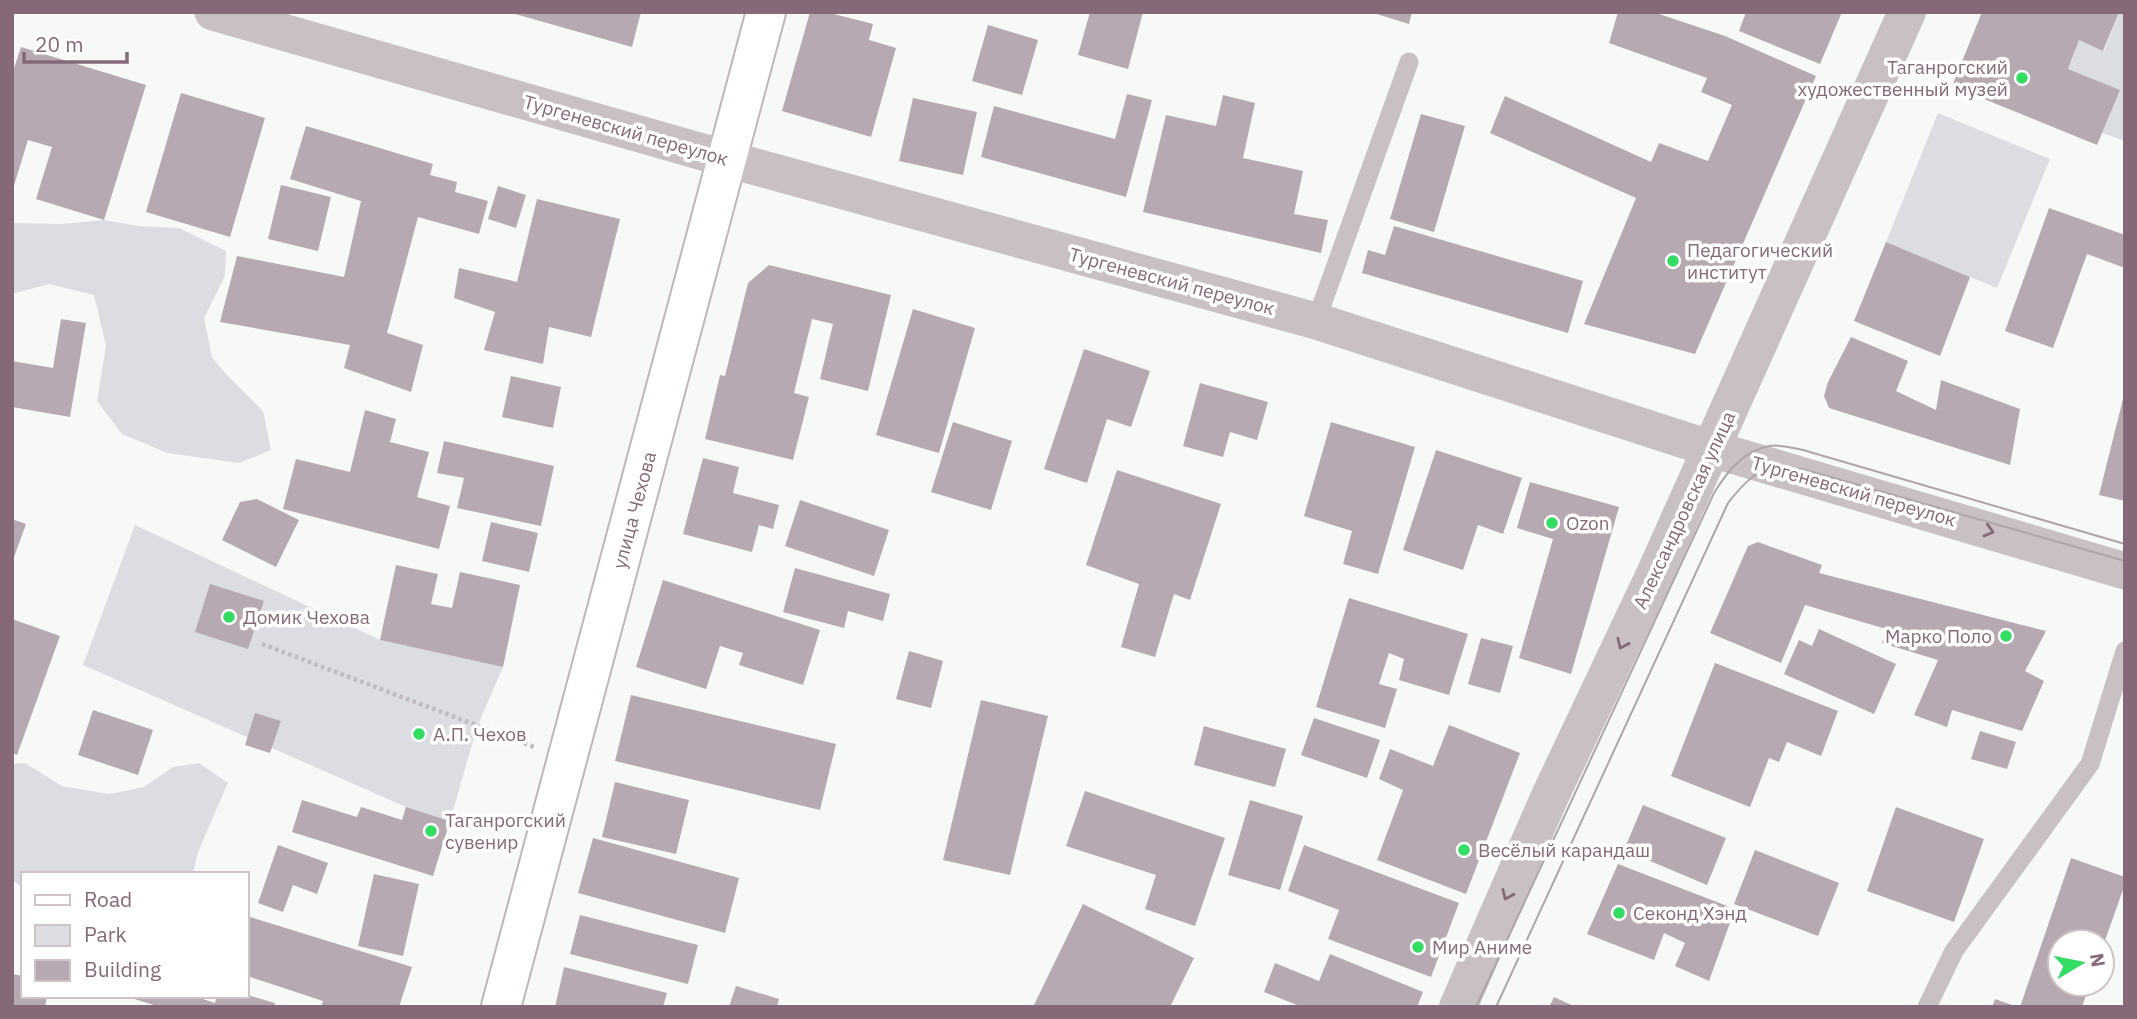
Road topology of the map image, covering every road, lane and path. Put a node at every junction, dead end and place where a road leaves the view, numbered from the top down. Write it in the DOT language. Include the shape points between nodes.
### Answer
graph roads {
  1 [pos="213,12"];
  2 [pos="766,12"];
  3 [pos="1908,12"];
  4 [pos="1409,62"];
  5 [pos="727,159"];
  6 [pos="1316,321"];
  7 [pos="1712,449"];
  8 [pos="2125,571"];
  9 [pos="262,645"];
  10 [pos="2125,652"];
  11 [pos="568,758"];
  12 [pos="501,1007"];
  13 [pos="1458,1007"];
  14 [pos="1927,1007"];
  1 -- 5 [label="street, Тургеневский переулок"];
  2 -- 5 [label="main road, улица Чехова"];
  3 -- 7 [label="street, Александровская улица"];
  4 -- 6 [label="lane"];
  5 -- 6 [label="street, Тургеневский переулок"];
  5 -- 11 [label="main road, улица Чехова"];
  6 -- 7 [label="street, Тургеневский переулок"];
  7 -- 8 [label="street, Тургеневский переулок, one-way"];
  7 -- 13 [label="street, Александровская улица, one-way" via="1550,796"];
  9 -- 11 [label="path"];
  10 -- 14 [label="lane" via="2090,764 1954,951"];
  11 -- 12 [label="main road, улица Чехова"];
}
